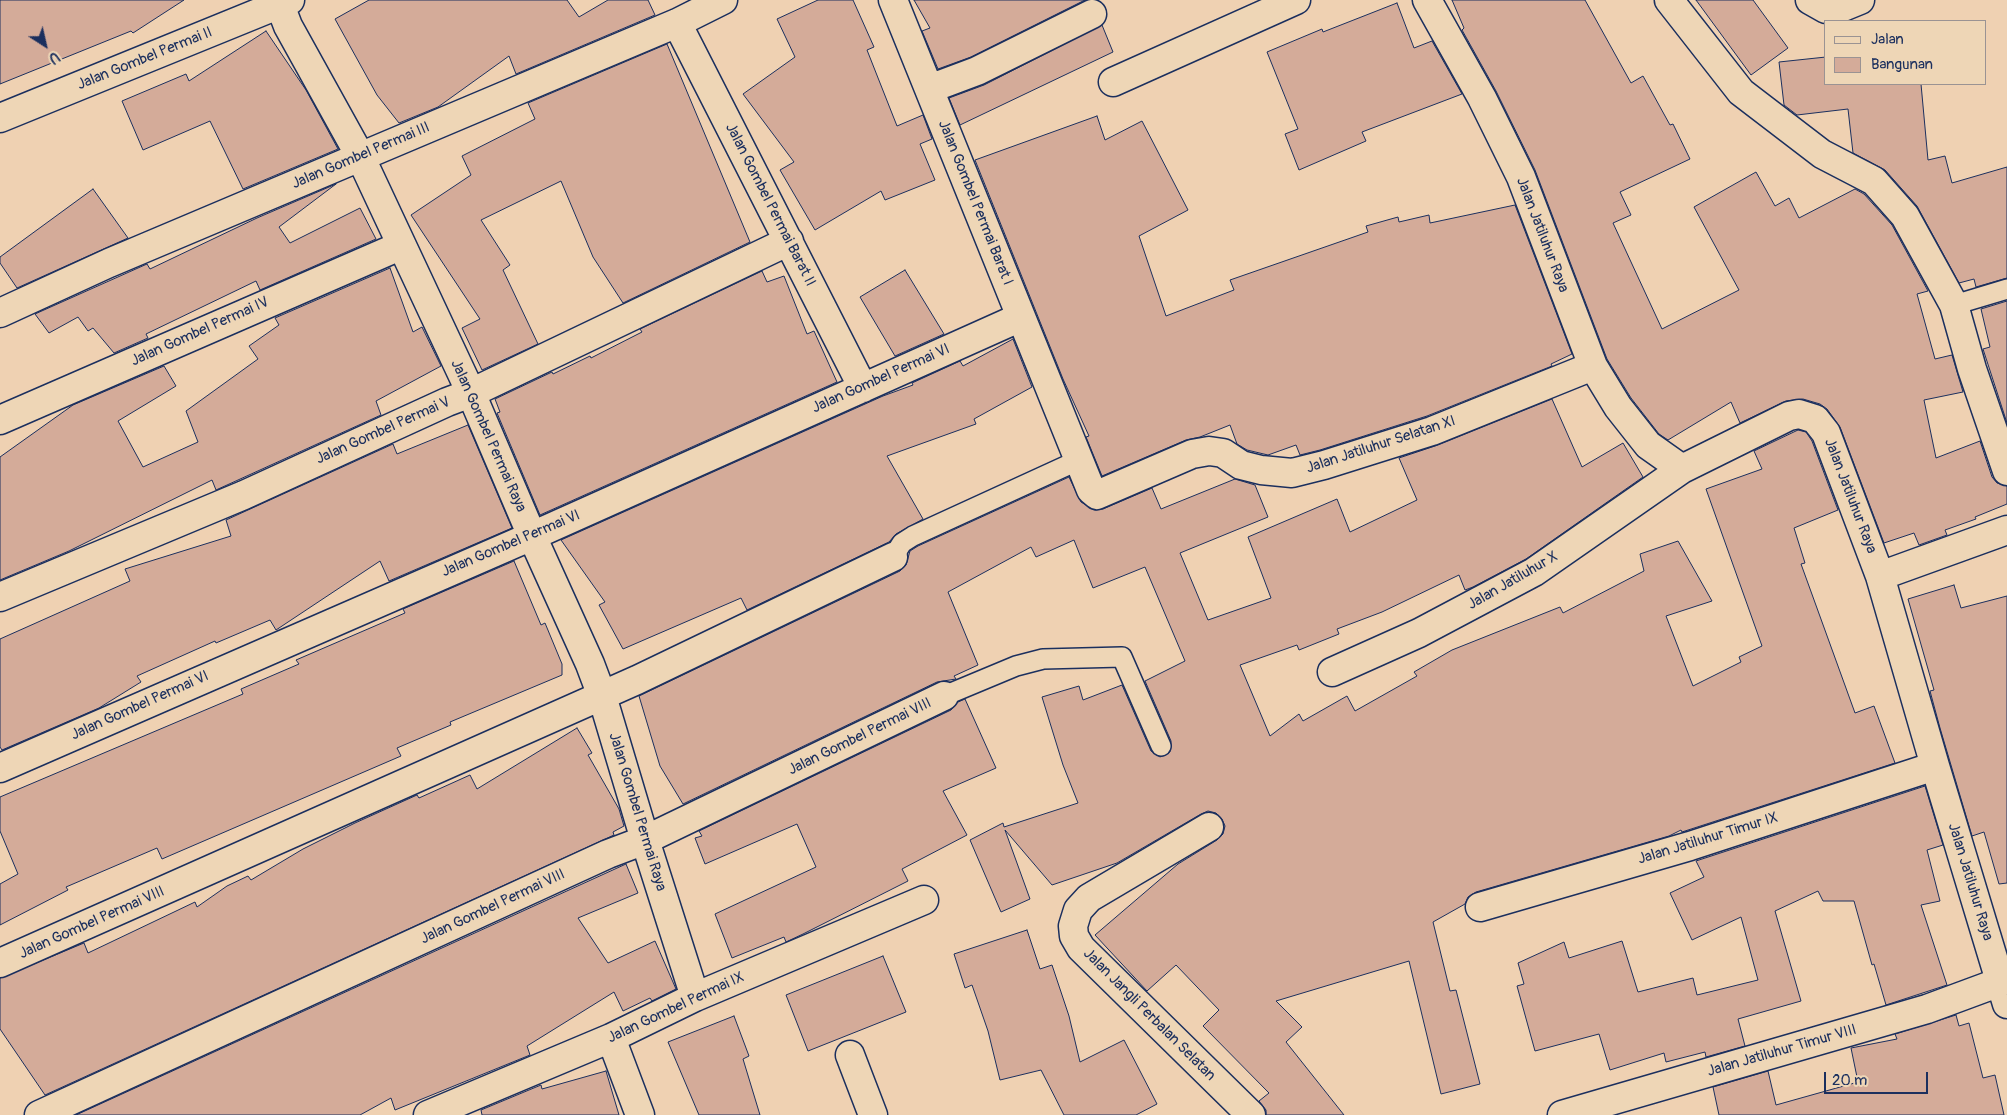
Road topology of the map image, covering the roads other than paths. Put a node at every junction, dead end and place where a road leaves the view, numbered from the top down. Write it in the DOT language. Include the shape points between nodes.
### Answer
graph roads {
  1 [pos="723,0"];
  2 [pos="893,0"];
  3 [pos="1296,0"];
  4 [pos="1427,0"];
  5 [pos="1669,0"];
  6 [pos="1810,0"];
  7 [pos="1860,0"];
  8 [pos="285,3"];
  9 [pos="1092,14"];
  10 [pos="677,23"];
  11 [pos="1113,82"];
  12 [pos="929,89"];
  13 [pos="0,118"];
  14 [pos="360,156"];
  15 [pos="789,241"];
  16 [pos="400,246"];
  17 [pos="2007,289"];
  18 [pos="1954,305"];
  19 [pos="0,313"];
  20 [pos="1021,317"];
  21 [pos="1593,366"];
  22 [pos="863,388"];
  23 [pos="471,393"];
  24 [pos="0,420"];
  25 [pos="1079,460"];
  26 [pos="1682,469"];
  27 [pos="2007,471"];
  28 [pos="2007,530"];
  29 [pos="532,536"];
  30 [pos="892,556"];
  31 [pos="1880,576"];
  32 [pos="0,597"];
  33 [pos="1332,672"];
  34 [pos="602,696"];
  35 [pos="944,696"];
  36 [pos="1161,746"];
  37 [pos="1935,766"];
  38 [pos="0,768"];
  39 [pos="1209,827"];
  40 [pos="645,840"];
  41 [pos="924,900"];
  42 [pos="1480,907"];
  43 [pos="0,964"];
  44 [pos="2004,993"];
  45 [pos="695,997"];
  46 [pos="612,1038"];
  47 [pos="850,1055"];
  48 [pos="469,1106"];
  49 [pos="1568,1114"];
  50 [pos="39,1115"];
  51 [pos="428,1115"];
  52 [pos="640,1115"];
  53 [pos="873,1115"];
  54 [pos="1251,1115"];
  1 -- 10 [label="street, Jalan Gombel Permai III"];
  2 -- 12 [label="street, Jalan Gombel Permai Barat I"];
  3 -- 11 [label="street"];
  4 -- 21 [label="street, Jalan Jatiluhur Raya" via="1482,98 1520,178"];
  5 -- 18 [label="street" via="1742,92 1822,154 1874,181 1904,216"];
  6 -- 7 [label="street" via="1826,9 1838,9"];
  8 -- 13 [label="street, Jalan Gombel Permai II"];
  8 -- 14 [label="street, Jalan Gombel Permai Raya" via="288,26"];
  9 -- 12 [label="street" via="977,72"];
  10 -- 14 [label="street, Jalan Gombel Permai III"];
  10 -- 15 [label="street, Jalan Gombel Permai Barat II"];
  12 -- 20 [label="street, Jalan Gombel Permai Barat I"];
  14 -- 16 [label="street, Jalan Gombel Permai Raya"];
  14 -- 19 [label="street, Jalan Gombel Permai III"];
  15 -- 22 [label="street, Jalan Gombel Permai Barat II"];
  15 -- 23 [label="street, Jalan Gombel Permai V"];
  16 -- 23 [label="street, Jalan Gombel Permai Raya"];
  16 -- 24 [label="street, Jalan Gombel Permai IV"];
  17 -- 18 [label="lane"];
  18 -- 27 [label="street"];
  20 -- 22 [label="street, Jalan Gombel Permai VI"];
  20 -- 25 [label="street, Jalan Jatiluhur Selatan XI"];
  21 -- 25 [label="street, Jalan Jatiluhur Selatan XI" via="1432,431 1292,473 1241,465 1223,453 1209,450 1192,454 1096,495"];
  21 -- 26 [label="street, Jalan Jatiluhur Raya" via="1618,407 1648,445"];
  22 -- 29 [label="street, Jalan Gombel Permai VI"];
  23 -- 29 [label="street, Jalan Gombel Permai Raya"];
  23 -- 32 [label="street, Jalan Gombel Permai V" via="244,495"];
  25 -- 30 [label="lane" via="913,536 902,543"];
  26 -- 31 [label="street, Jalan Jatiluhur Raya" via="1789,416 1806,415 1815,419 1826,433"];
  26 -- 33 [label="street, Jalan Jatiluhur X" via="1534,572 1420,633"];
  28 -- 31 [label="street"];
  29 -- 34 [label="street, Jalan Gombel Permai Raya"];
  29 -- 38 [label="street, Jalan Gombel Permai VI"];
  30 -- 34 [label="street, Jalan Gombel Permai VIII"];
  31 -- 37 [label="street, Jalan Jatiluhur Raya"];
  34 -- 40 [label="street, Jalan Gombel Permai Raya"];
  34 -- 43 [label="street, Jalan Gombel Permai VIII"];
  35 -- 36 [label="lane" via="1016,666 1044,659 1122,657"];
  35 -- 40 [label="street, Jalan Gombel Permai VIII"];
  37 -- 42 [label="street, Jalan Jatiluhur Timur IX" via="1690,846"];
  37 -- 44 [label="street, Jalan Jatiluhur Raya"];
  39 -- 54 [label="street, Jalan Jangli Perbalan Selatan" via="1089,898 1078,910 1073,926 1074,936 1081,948"];
  40 -- 45 [label="street, Jalan Gombel Permai Raya"];
  40 -- 50 [label="street, Jalan Gombel Permai VIII" via="608,854"];
  41 -- 45 [label="street, Jalan Gombel Permai IX"];
  44 -- 49 [label="street, Jalan Jatiluhur Timur VIII" via="1927,1009"];
  45 -- 46 [label="street, Jalan Gombel Permai IX"];
  46 -- 48 [label="street, Jalan Gombel Permai IX"];
  46 -- 52 [label="street"];
  47 -- 53 [label="street"];
  48 -- 51 [label="street, Jalan Gombel Permai IX"];
}
